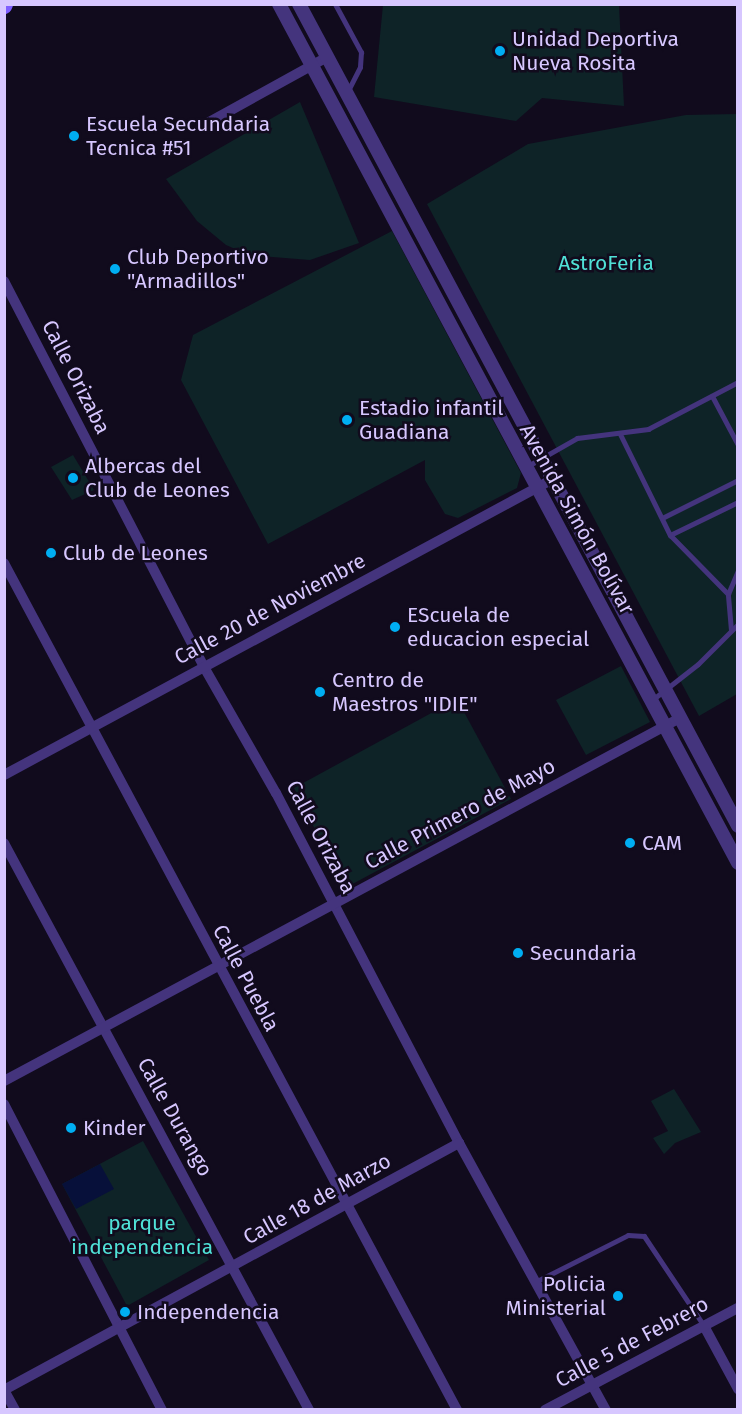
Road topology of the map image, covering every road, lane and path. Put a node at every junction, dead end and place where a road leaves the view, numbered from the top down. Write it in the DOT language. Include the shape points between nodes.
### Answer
graph roads {
  1 [pos="279,4"];
  2 [pos="299,4"];
  3 [pos="335,4"];
  4 [pos="327,57"];
  5 [pos="312,65"];
  6 [pos="346,95"];
  7 [pos="204,125"];
  8 [pos="4,281"];
  9 [pos="738,382"];
  10 [pos="712,396"];
  11 [pos="620,434"];
  12 [pos="738,445"];
  13 [pos="542,459"];
  14 [pos="525,468"];
  15 [pos="553,479"];
  16 [pos="738,480"];
  17 [pos="535,488"];
  18 [pos="738,502"];
  19 [pos="662,518"];
  20 [pos="670,535"];
  21 [pos="4,563"];
  22 [pos="738,570"];
  23 [pos="728,594"];
  24 [pos="738,624"];
  25 [pos="731,630"];
  26 [pos="204,667"];
  27 [pos="665,689"];
  28 [pos="652,700"];
  29 [pos="681,718"];
  30 [pos="666,726"];
  31 [pos="92,727"];
  32 [pos="4,775"];
  33 [pos="738,826"];
  34 [pos="4,843"];
  35 [pos="738,863"];
  36 [pos="334,903"];
  37 [pos="217,966"];
  38 [pos="103,1028"];
  39 [pos="4,1080"];
  40 [pos="4,1104"];
  41 [pos="459,1143"];
  42 [pos="345,1206"];
  43 [pos="235,1266"];
  44 [pos="535,1282"];
  45 [pos="738,1308"];
  46 [pos="704,1326"];
  47 [pos="120,1328"];
  48 [pos="593,1384"];
  49 [pos="738,1389"];
  50 [pos="5,1390"];
  51 [pos="15,1410"];
  52 [pos="162,1410"];
  53 [pos="309,1410"];
  54 [pos="457,1410"];
  55 [pos="545,1410"];
  56 [pos="606,1410"];
  1 -- 5 [label="street, Avenida Simón Bolívar"];
  2 -- 4 [label="street, Avenida Simón Bolívar"];
  3 -- 6 [label="lane" via="361,52 360,67"];
  4 -- 5 [label="street"];
  4 -- 6 [label="street, Avenida Simón Bolívar"];
  5 -- 7 [label="street"];
  5 -- 14 [label="street, Avenida Simón Bolívar"];
  6 -- 13 [label="street, Avenida Simón Bolívar"];
  8 -- 26 [label="street, Calle Orizaba"];
  9 -- 10 [label="lane"];
  10 -- 11 [label="lane" via="648,429"];
  10 -- 12 [label="lane"];
  11 -- 13 [label="lane" via="578,438"];
  11 -- 19 [label="lane"];
  13 -- 14 [label="lane"];
  13 -- 15 [label="street, Avenida Simón Bolívar"];
  14 -- 17 [label="street, Avenida Simón Bolívar"];
  15 -- 17 [label="street, Calle 20 de Noviembre"];
  15 -- 27 [label="street, Avenida Simón Bolívar"];
  16 -- 19 [label="lane"];
  17 -- 26 [label="street, Calle 20 de Noviembre"];
  17 -- 28 [label="street, Avenida Simón Bolívar"];
  18 -- 20 [label="lane"];
  19 -- 20 [label="lane"];
  20 -- 23 [label="lane"];
  21 -- 31 [label="street, Calle Puebla"];
  22 -- 23 [label="lane"];
  23 -- 25 [label="lane"];
  24 -- 25 [label="lane"];
  25 -- 27 [label="lane" via="698,664"];
  26 -- 31 [label="street, Calle 20 de Noviembre"];
  26 -- 36 [label="street, Calle Orizaba"];
  27 -- 28 [label="lane"];
  27 -- 29 [label="street, Avenida Simón Bolívar"];
  28 -- 30 [label="street, Avenida Simón Bolívar"];
  29 -- 30 [label="street, Calle Primero de Mayo"];
  29 -- 33 [label="street, Avenida Simón Bolívar"];
  30 -- 35 [label="street, Avenida Simón Bolívar"];
  30 -- 36 [label="street, Calle Primero de Mayo"];
  31 -- 32 [label="street, Calle 20 de Noviembre"];
  31 -- 37 [label="street, Calle Puebla"];
  34 -- 38 [label="street, Calle Durango"];
  36 -- 37 [label="street, Calle Primero de Mayo"];
  36 -- 41 [label="street, Calle Orizaba"];
  37 -- 38 [label="street, Calle Primero de Mayo"];
  37 -- 42 [label="street, Calle Puebla"];
  38 -- 39 [label="street, Calle Primero de Mayo"];
  38 -- 43 [label="street, Calle Durango"];
  40 -- 47 [label="street"];
  41 -- 42 [label="street, Calle 18 de Marzo"];
  41 -- 44 [label="street, Calle Orizaba"];
  42 -- 43 [label="street, Calle 18 de Marzo"];
  42 -- 54 [label="street, Calle Puebla"];
  43 -- 47 [label="street, Calle 18 de Marzo"];
  43 -- 53 [label="street, Calle Durango"];
  44 -- 46 [label="lane" via="628,1235 644,1236"];
  44 -- 48 [label="street, Calle Orizaba"];
  45 -- 46 [label="street, Calle 5 de Febrero"];
  46 -- 48 [label="street, Calle 5 de Febrero"];
  46 -- 49 [label="street"];
  47 -- 50 [label="street, Calle 18 de Marzo"];
  47 -- 52 [label="street"];
  48 -- 55 [label="street, Calle 5 de Febrero"];
  48 -- 56 [label="street, Calle Orizaba"];
  50 -- 51 [label="street"];
}
